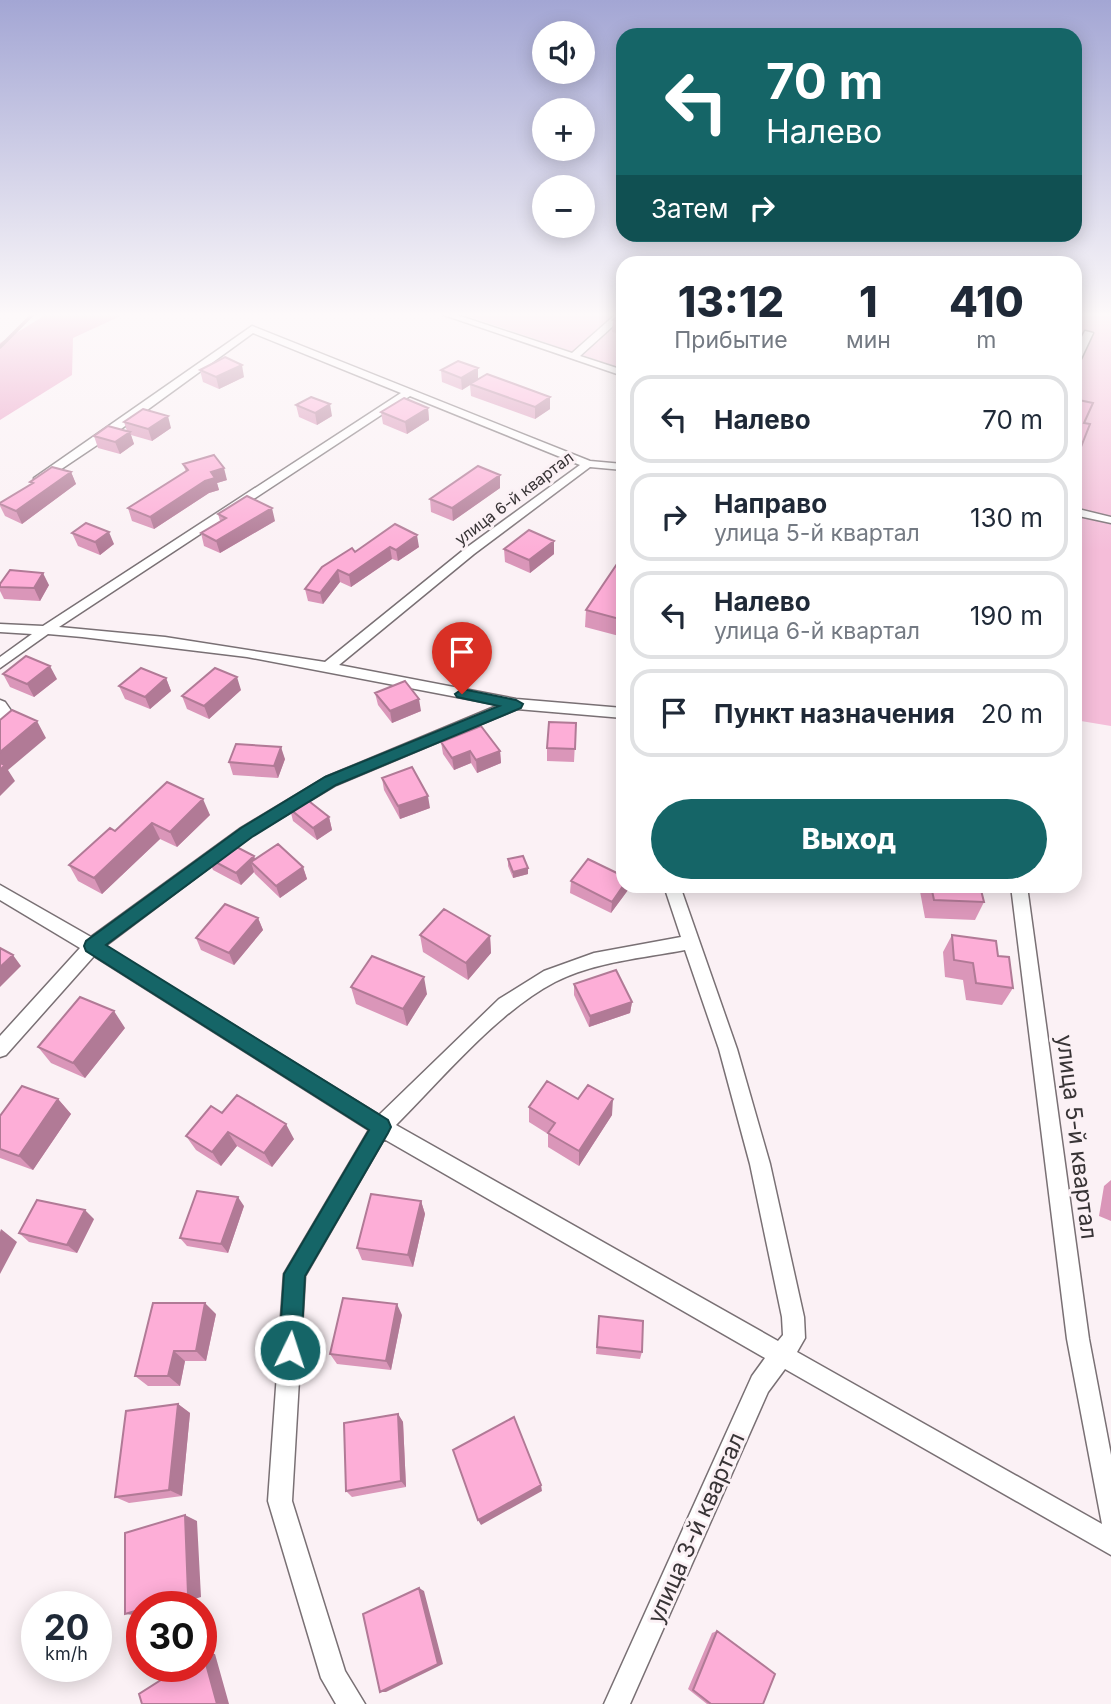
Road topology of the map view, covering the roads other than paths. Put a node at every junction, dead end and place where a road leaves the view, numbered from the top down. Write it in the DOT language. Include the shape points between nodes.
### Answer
graph roads {
  1 [pos="161,394"];
  2 [pos="407,394"];
  3 [pos="413,394"];
  4 [pos="588,464"];
  5 [pos="616,466"];
  6 [pos="31,485"];
  7 [pos="1082,512"];
  8 [pos="1111,520"];
  9 [pos="0,628"];
  10 [pos="47,629"];
  11 [pos="0,664"];
  12 [pos="327,667"];
  13 [pos="516,704"];
  14 [pos="0,705"];
  15 [pos="616,714"];
  16 [pos="0,721"];
  17 [pos="0,892"];
  18 [pos="674,893"];
  19 [pos="1020,893"];
  20 [pos="690,942"];
  21 [pos="92,946"];
  22 [pos="0,1049"];
  23 [pos="381,1127"];
  24 [pos="779,1355"];
  25 [pos="1111,1518"];
  26 [pos="1111,1543"];
  27 [pos="352,1704"];
  28 [pos="617,1704"];
  1 -- 6 [label="street, улица 6-й квартал"];
  2 -- 10 [label="street"];
  3 -- 4 [label="street, улица 6-й квартал"];
  4 -- 5 [label="street"];
  4 -- 12 [label="street, улица 6-й квартал"];
  7 -- 8 [label="street"];
  9 -- 10 [label="street"];
  10 -- 11 [label="street"];
  10 -- 12 [label="street"];
  12 -- 13 [label="street"];
  13 -- 15 [label="street"];
  13 -- 21 [label="street" via="331,781 246,832"];
  14 -- 16 [label="street" via="5,712"];
  17 -- 21 [label="street"];
  18 -- 20 [label="street, улица 3-й квартал"];
  19 -- 25 [label="street, улица 5-й квартал" via="1078,1339"];
  20 -- 23 [label="street" via="594,960 550,976 505,1004"];
  20 -- 24 [label="street, улица 3-й квартал" via="728,1049 763,1177 793,1317 794,1338"];
  21 -- 22 [label="street"];
  21 -- 23 [label="street"];
  23 -- 24 [label="street"];
  23 -- 27 [label="street" via="295,1274 279,1501 334,1678"];
  24 -- 26 [label="street"];
  24 -- 28 [label="street, улица 3-й квартал" via="760,1384"];
}
